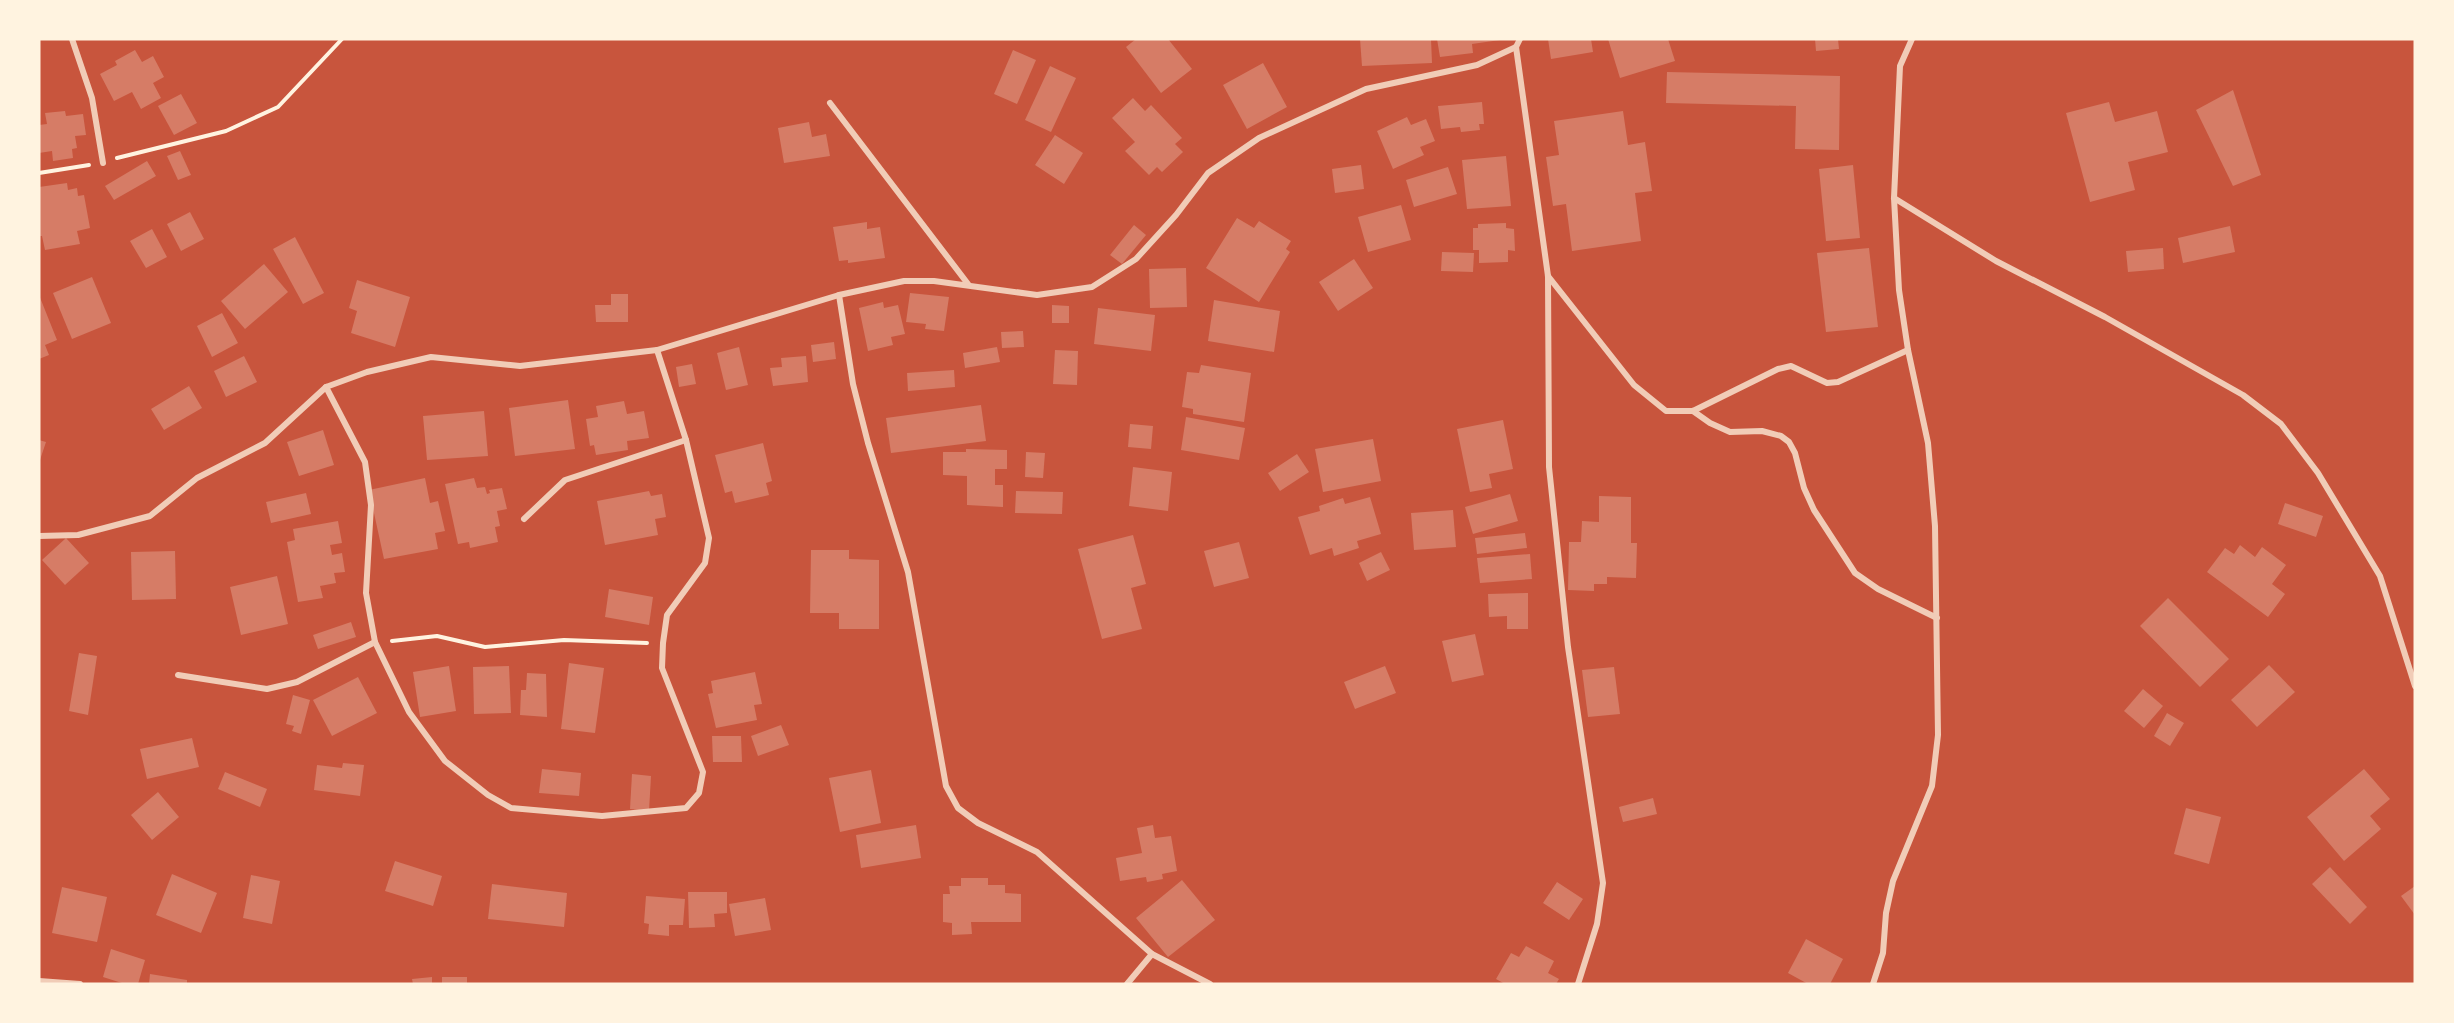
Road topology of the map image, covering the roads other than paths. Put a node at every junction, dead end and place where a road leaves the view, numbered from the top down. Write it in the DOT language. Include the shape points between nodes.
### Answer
graph roads {
  1 [pos="72,39"];
  2 [pos="1520,39"];
  3 [pos="1912,39"];
  4 [pos="1516,46"];
  5 [pos="830,103"];
  6 [pos="103,163"];
  7 [pos="1894,198"];
  8 [pos="1548,276"];
  9 [pos="968,284"];
  10 [pos="840,295"];
  11 [pos="657,350"];
  12 [pos="1908,350"];
  13 [pos="326,387"];
  14 [pos="1693,411"];
  15 [pos="686,440"];
  16 [pos="524,519"];
  17 [pos="39,536"];
  18 [pos="1936,618"];
  19 [pos="375,642"];
  20 [pos="178,675"];
  21 [pos="2415,687"];
  22 [pos="1152,954"];
  23 [pos="39,981"];
  24 [pos="80,984"];
  25 [pos="1127,984"];
  26 [pos="1210,984"];
  27 [pos="1578,984"];
  28 [pos="1873,984"];
  1 -- 6 [label="street" via="92,99"];
  2 -- 4 [label="street"];
  3 -- 7 [label="street" via="1900,66"];
  4 -- 8 [label="street"];
  4 -- 9 [label="street" via="1477,65 1366,89 1259,138 1208,173 1136,259 1092,287 1037,295"];
  5 -- 9 [label="street"];
  7 -- 12 [label="street" via="1899,290"];
  7 -- 21 [label="street" via="1996,261 2243,394 2281,424 2318,473 2380,576"];
  8 -- 14 [label="street" via="1634,385 1666,411"];
  8 -- 27 [label="street" via="1549,467 1568,647 1603,884 1597,924"];
  9 -- 10 [label="street" via="904,281"];
  10 -- 11 [label="street"];
  10 -- 22 [label="street" via="853,384 908,572 948,792 958,808 978,823 1037,852"];
  11 -- 13 [label="street" via="520,366 431,357 367,372"];
  11 -- 15 [label="street"];
  12 -- 14 [label="street" via="1838,382 1827,383 1791,366 1778,369"];
  12 -- 18 [label="street" via="1928,443 1935,526"];
  13 -- 17 [label="street" via="265,443 197,478 150,516 78,535"];
  13 -- 19 [label="street" via="365,462 371,506 366,593"];
  14 -- 18 [label="street" via="1730,432 1762,432 1789,442 1814,510 1855,573 1878,590"];
  15 -- 16 [label="street" via="565,480"];
  15 -- 19 [label="street" via="709,538 705,563 667,615 662,668 703,772 699,793 686,808 602,816 511,808 446,761 409,712"];
  18 -- 28 [label="street" via="1938,735 1932,786 1893,881 1883,953"];
  19 -- 20 [label="street" via="297,682 267,689"];
  22 -- 25 [label="street"];
  22 -- 26 [label="street"];
  23 -- 24 [label="street"];
}
